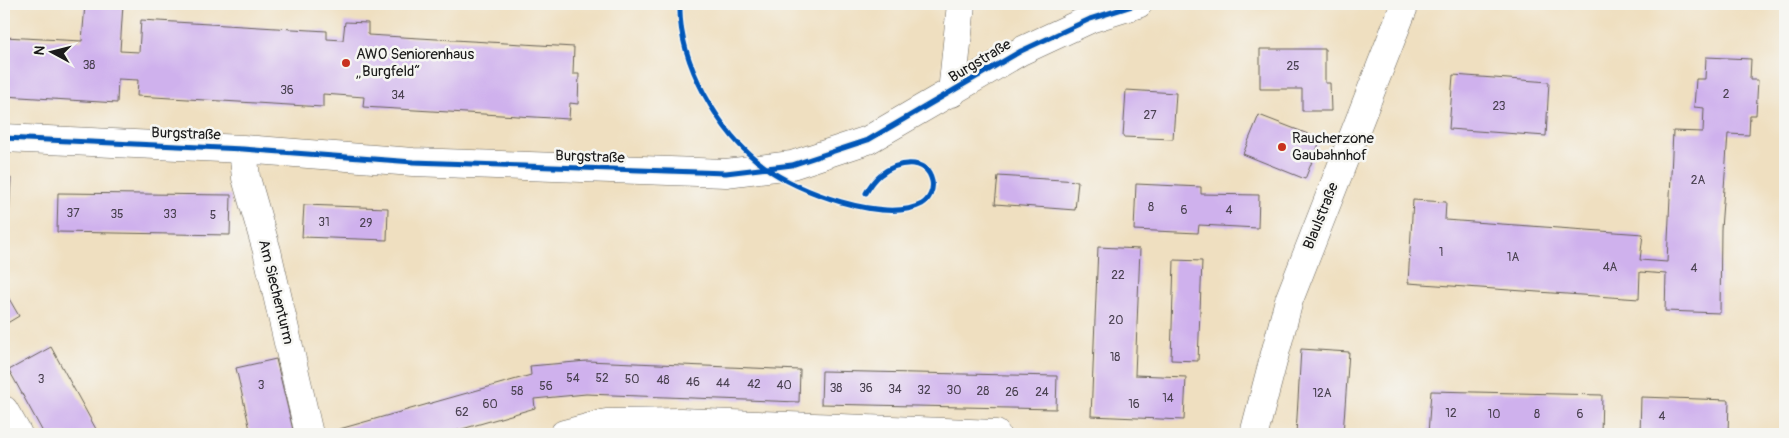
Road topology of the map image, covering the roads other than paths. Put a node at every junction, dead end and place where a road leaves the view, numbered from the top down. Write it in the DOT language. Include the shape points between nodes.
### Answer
graph roads {
  1 [pos="960,4"];
  2 [pos="1138,4"];
  3 [pos="1406,4"];
  4 [pos="952,93"];
  5 [pos="4,138"];
  6 [pos="243,149"];
  7 [pos="4,410"];
  8 [pos="606,428"];
  9 [pos="18,434"];
  10 [pos="309,434"];
  11 [pos="564,434"];
  12 [pos="996,434"];
  13 [pos="1254,434"];
  1 -- 4 [label="street"];
  2 -- 4 [label="street, Burgstraße" via="1090,19 1021,51"];
  3 -- 13 [label="street, Blaulstraße" via="1290,300"];
  4 -- 6 [label="street, Burgstraße" via="868,140 792,165 726,173 413,162"];
  5 -- 6 [label="street, Burgstraße"];
  6 -- 10 [label="street, Am Siechenturm" via="246,178 267,251"];
  7 -- 9 [label="street"];
  8 -- 11 [label="street"];
  8 -- 12 [label="street" via="681,422"];
}
